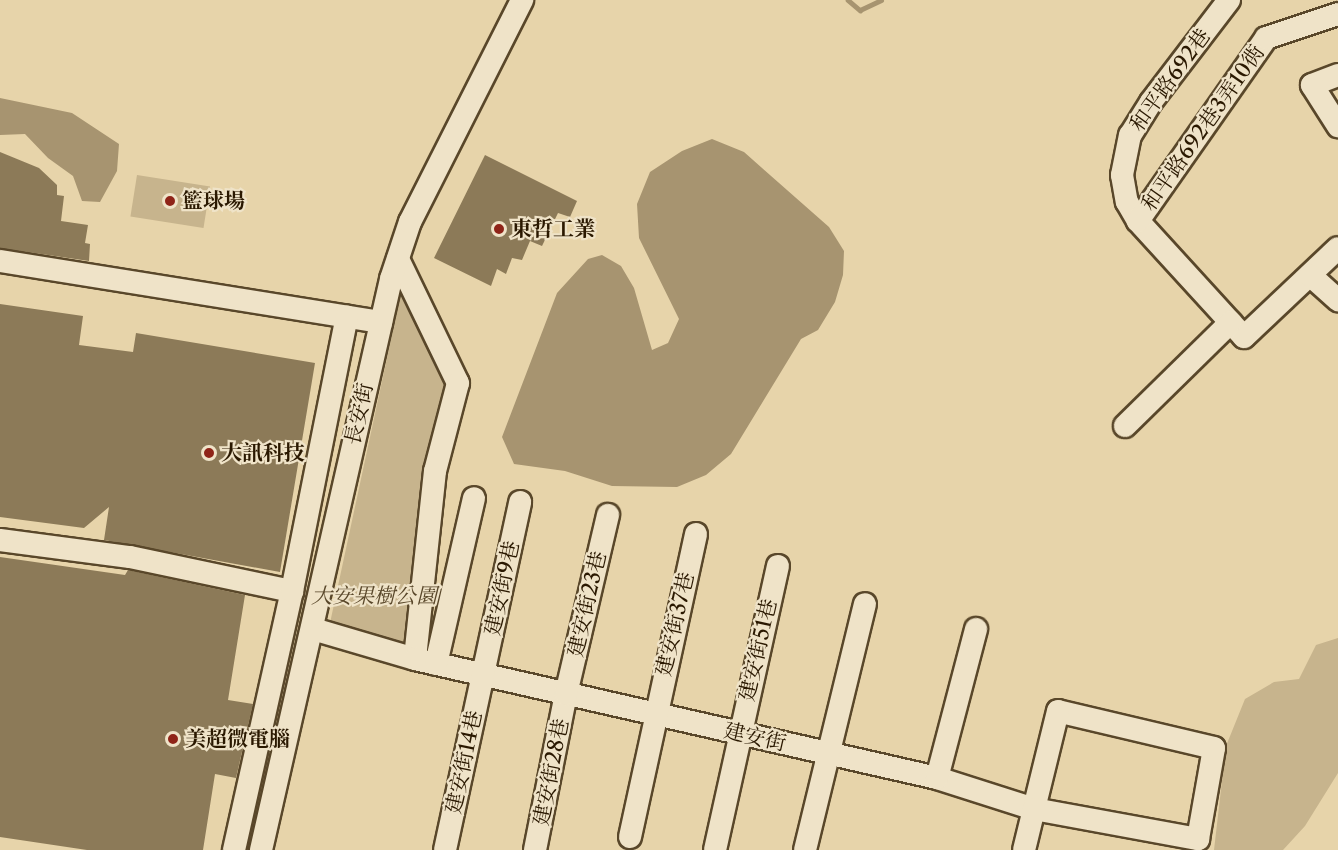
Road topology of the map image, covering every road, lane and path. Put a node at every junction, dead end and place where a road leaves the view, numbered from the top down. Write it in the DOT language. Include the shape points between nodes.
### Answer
graph roads {
  1 [pos="522,0"];
  2 [pos="1229,0"];
  3 [pos="1338,14"];
  4 [pos="1338,75"];
  5 [pos="1338,126"];
  6 [pos="1138,221"];
  7 [pos="1338,248"];
  8 [pos="398,259"];
  9 [pos="0,261"];
  10 [pos="1310,275"];
  11 [pos="1338,300"];
  12 [pos="347,316"];
  13 [pos="381,322"];
  14 [pos="1238,330"];
  15 [pos="1125,426"];
  16 [pos="474,498"];
  17 [pos="520,502"];
  18 [pos="608,515"];
  19 [pos="696,534"];
  20 [pos="0,540"];
  21 [pos="778,566"];
  22 [pos="292,591"];
  23 [pos="865,604"];
  24 [pos="313,629"];
  25 [pos="976,629"];
  26 [pos="426,661"];
  27 [pos="483,675"];
  28 [pos="566,694"];
  29 [pos="655,714"];
  30 [pos="739,734"];
  31 [pos="829,754"];
  32 [pos="937,778"];
  33 [pos="1034,809"];
  34 [pos="630,837"];
  35 [pos="234,850"];
  36 [pos="261,850"];
  37 [pos="445,850"];
  38 [pos="535,850"];
  39 [pos="715,850"];
  40 [pos="806,850"];
  41 [pos="1024,850"];
  1 -- 8 [label="street, 長安街" via="410,222"];
  2 -- 6 [label="street, 和平路692巷" via="1130,135 1122,175 1127,202"];
  3 -- 6 [label="street, 和平路692巷3弄10衖" via="1266,38"];
  4 -- 5 [label="street" via="1312,85"];
  6 -- 14 [label="street, 和平路692巷"];
  7 -- 10 [label="street"];
  8 -- 13 [label="street, 長安街"];
  8 -- 26 [label="street" via="458,382 435,471"];
  9 -- 12 [label="street"];
  10 -- 11 [label="street"];
  10 -- 14 [label="street"];
  12 -- 13 [label="street"];
  12 -- 22 [label="street"];
  13 -- 24 [label="street, 長安街"];
  14 -- 15 [label="street"];
  16 -- 26 [label="street"];
  17 -- 27 [label="street, 建安街9巷"];
  18 -- 28 [label="street, 建安街23巷"];
  19 -- 29 [label="street, 建安街37巷"];
  20 -- 22 [label="street" via="130,557"];
  21 -- 30 [label="street, 建安街51巷"];
  22 -- 35 [label="street"];
  23 -- 31 [label="street"];
  24 -- 26 [label="street, 建安街"];
  24 -- 36 [label="street, 長安街"];
  25 -- 32 [label="street"];
  26 -- 27 [label="street, 建安街"];
  27 -- 28 [label="street, 建安街"];
  27 -- 37 [label="street, 建安街14巷"];
  28 -- 29 [label="street, 建安街"];
  28 -- 38 [label="street, 建安街28巷"];
  29 -- 30 [label="street, 建安街"];
  29 -- 34 [label="street, 建安街37巷"];
  30 -- 31 [label="street, 建安街"];
  30 -- 39 [label="street, 建安街51巷"];
  31 -- 32 [label="street, 建安街"];
  31 -- 40 [label="street"];
  32 -- 33 [label="street, 建安街"];
  33 -- 33 [label="street, 建安街" via="1058,711 1214,748 1198,839"];
  33 -- 41 [label="street"];
}
